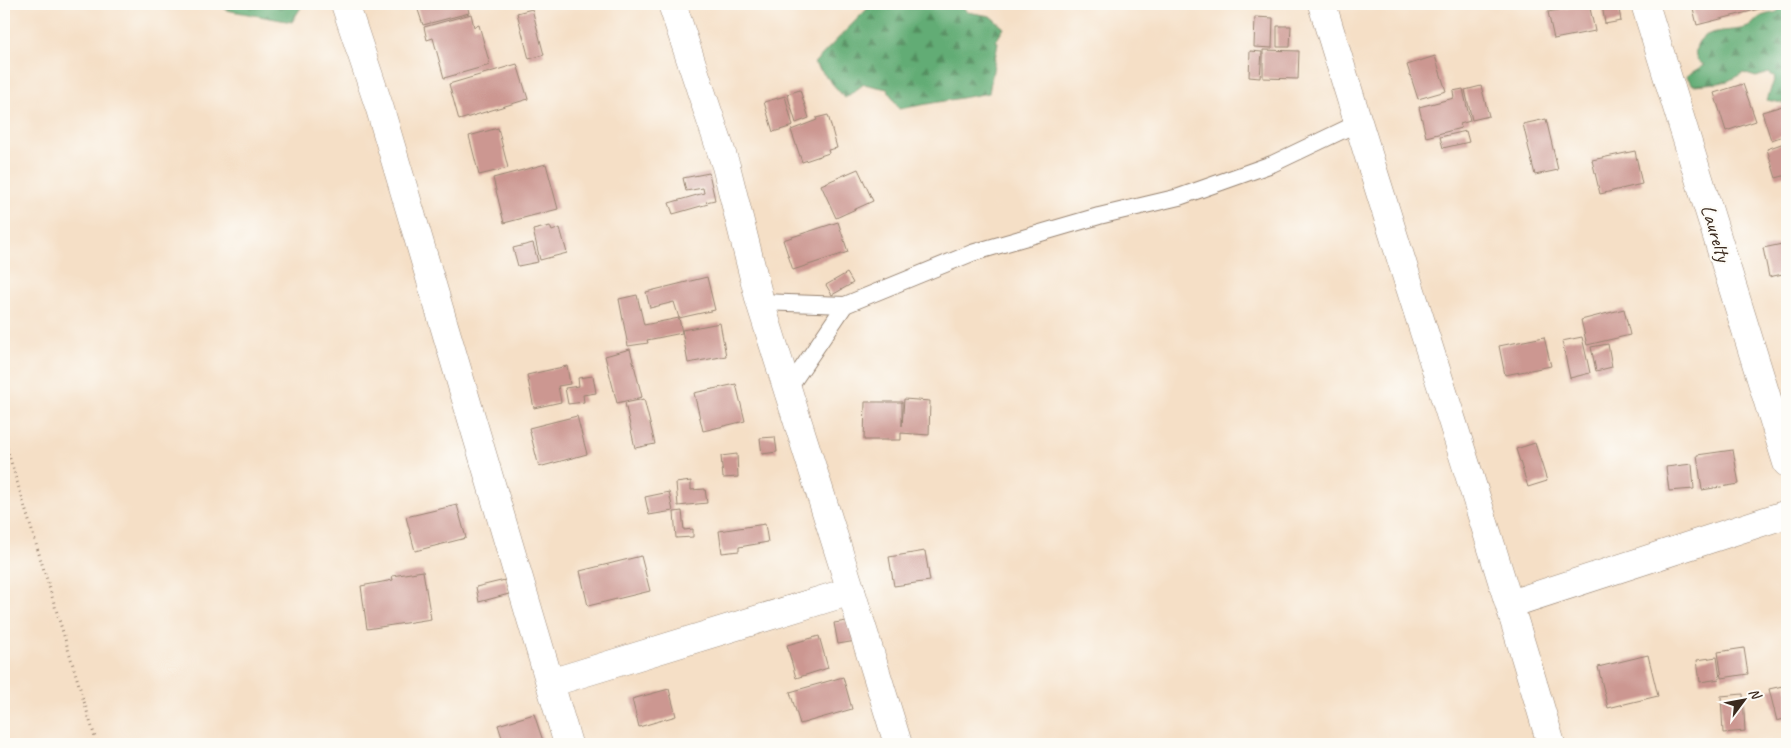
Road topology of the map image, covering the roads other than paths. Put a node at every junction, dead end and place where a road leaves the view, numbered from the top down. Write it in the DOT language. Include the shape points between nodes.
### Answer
graph roads {
  1 [pos="345,4"];
  2 [pos="672,4"];
  3 [pos="1322,4"];
  4 [pos="1645,4"];
  5 [pos="1358,123"];
  6 [pos="760,302"];
  7 [pos="845,305"];
  8 [pos="788,389"];
  9 [pos="1787,463"];
  10 [pos="1787,514"];
  11 [pos="852,591"];
  12 [pos="1510,604"];
  13 [pos="550,683"];
  14 [pos="568,744"];
  15 [pos="898,744"];
  16 [pos="1551,744"];
  1 -- 13 [label="street" via="380,109"];
  2 -- 6 [label="street" via="726,166"];
  3 -- 5 [label="street"];
  4 -- 9 [label="street, Laurelty"];
  5 -- 7 [label="lane" via="1272,164 1179,197 972,252"];
  5 -- 12 [label="street"];
  6 -- 7 [label="lane"];
  6 -- 8 [label="street"];
  7 -- 8 [label="lane"];
  8 -- 11 [label="street"];
  10 -- 12 [label="street"];
  11 -- 13 [label="street"];
  11 -- 15 [label="street"];
  12 -- 16 [label="street"];
  13 -- 14 [label="street"];
}
